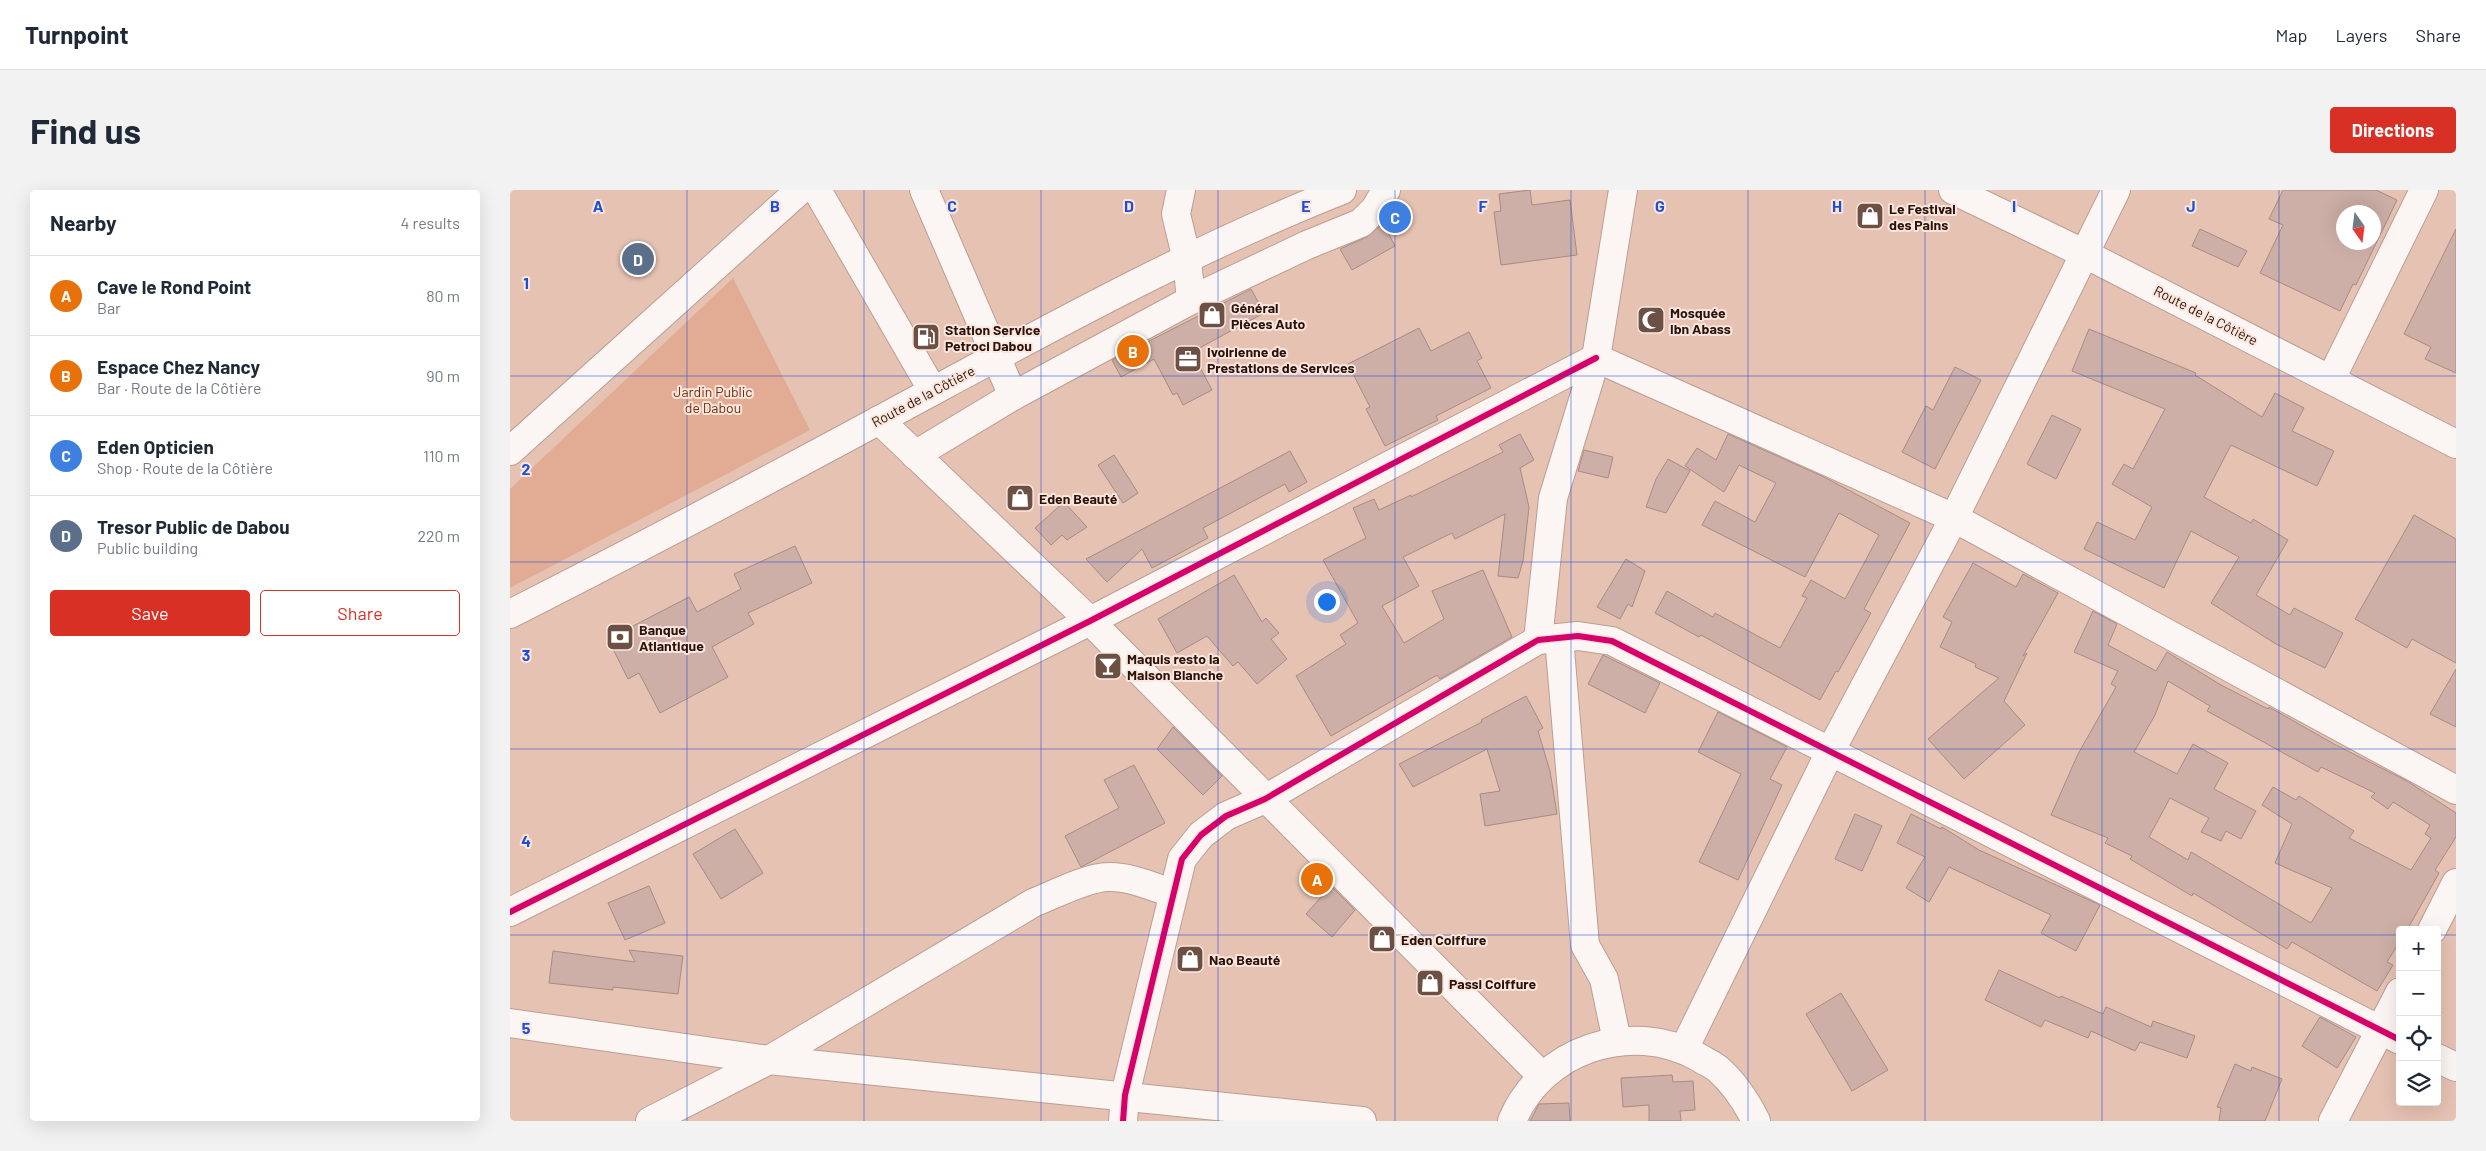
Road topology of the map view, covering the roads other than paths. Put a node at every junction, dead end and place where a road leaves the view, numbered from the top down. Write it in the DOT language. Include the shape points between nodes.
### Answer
graph roads {
  1 [pos="800,190"];
  2 [pos="817,190"];
  3 [pos="924,190"];
  4 [pos="1182,190"];
  5 [pos="1342,190"];
  6 [pos="1386,190"];
  7 [pos="1623,190"];
  8 [pos="1953,190"];
  9 [pos="2116,190"];
  10 [pos="2424,190"];
  11 [pos="1292,210"];
  12 [pos="1307,246"];
  13 [pos="2083,253"];
  14 [pos="1187,260"];
  15 [pos="1191,300"];
  16 [pos="995,357"];
  17 [pos="1596,358"];
  18 [pos="2331,379"];
  19 [pos="933,391"];
  20 [pos="1013,396"];
  21 [pos="879,420"];
  22 [pos="2456,444"];
  23 [pos="510,451"];
  24 [pos="915,455"];
  25 [pos="1954,518"];
  26 [pos="510,614"];
  27 [pos="1090,621"];
  28 [pos="1549,639"];
  29 [pos="1830,752"];
  30 [pos="2456,790"];
  31 [pos="1265,799"];
  32 [pos="2456,883"];
  33 [pos="1172,893"];
  34 [pos="510,912"];
  35 [pos="2434,926"];
  36 [pos="2396,1009"];
  37 [pos="510,1023"];
  38 [pos="2390,1035"];
  39 [pos="1617,1041"];
  40 [pos="1684,1049"];
  41 [pos="769,1060"];
  42 [pos="2441,1060"];
  43 [pos="2456,1067"];
  44 [pos="1542,1076"];
  45 [pos="1124,1108"];
  46 [pos="650,1121"];
  47 [pos="1362,1121"];
  48 [pos="1512,1121"];
  49 [pos="1756,1121"];
  50 [pos="2333,1121"];
  1 -- 23 [label="street"];
  2 -- 19 [label="street"];
  3 -- 16 [label="street"];
  4 -- 14 [label="street" via="1176,214"];
  5 -- 11 [label="street, Route de la Côtière"];
  6 -- 12 [label="street" via="1375,209 1361,223"];
  7 -- 17 [label="street"];
  8 -- 13 [label="street, Route de la Côtière"];
  9 -- 13 [label="street"];
  10 -- 18 [label="street"];
  11 -- 12 [label="street"];
  11 -- 14 [label="street, Route de la Côtière"];
  12 -- 15 [label="street"];
  13 -- 18 [label="street, Route de la Côtière"];
  13 -- 25 [label="street"];
  14 -- 15 [label="street"];
  14 -- 16 [label="street, Route de la Côtière"];
  15 -- 20 [label="street"];
  16 -- 19 [label="street, Route de la Côtière"];
  16 -- 20 [label="street"];
  17 -- 25 [label="street"];
  17 -- 27 [label="street"];
  17 -- 28 [label="street" via="1553,498"];
  18 -- 22 [label="street, Route de la Côtière"];
  19 -- 21 [label="street, Route de la Côtière"];
  20 -- 24 [label="street"];
  21 -- 24 [label="street"];
  21 -- 26 [label="street, Route de la Côtière"];
  24 -- 27 [label="street"];
  25 -- 29 [label="street"];
  25 -- 30 [label="street"];
  27 -- 31 [label="street"];
  27 -- 34 [label="street"];
  28 -- 29 [label="street" via="1578,636 1612,641"];
  28 -- 31 [label="street"];
  28 -- 39 [label="street" via="1585,945 1604,979"];
  29 -- 38 [label="street"];
  29 -- 40 [label="street"];
  31 -- 33 [label="street" via="1226,816 1201,835 1182,860"];
  31 -- 44 [label="street"];
  32 -- 35 [label="street"];
  33 -- 41 [label="street" via="1107,876 1033,902"];
  33 -- 45 [label="street"];
  36 -- 38 [label="street"];
  37 -- 41 [label="street"];
  38 -- 50 [label="street"];
  39 -- 40 [label="street" via="1651,1041"];
  39 -- 44 [label="street" via="1576,1052"];
  40 -- 49 [label="street" via="1717,1068 1743,1096"];
  41 -- 45 [label="street"];
  41 -- 46 [label="street"];
  42 -- 43 [label="street"];
  44 -- 48 [label="street" via="1518,1105"];
  45 -- 47 [label="street"];
}
